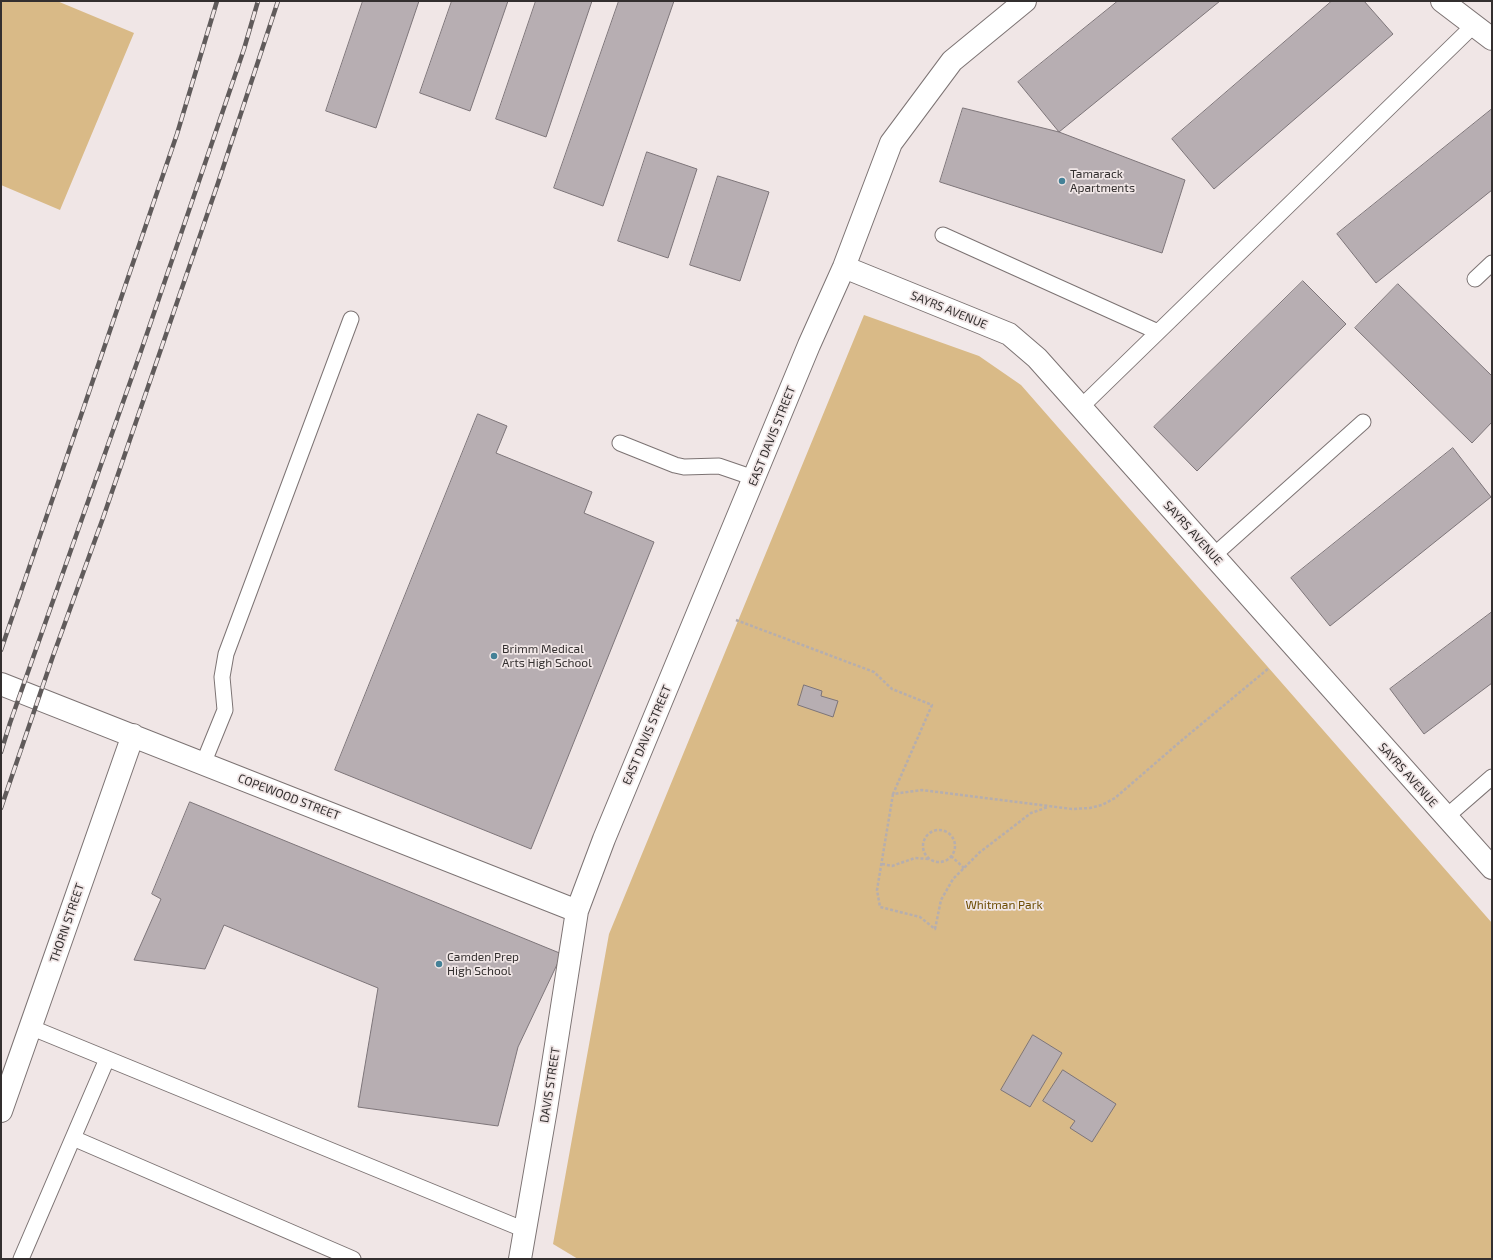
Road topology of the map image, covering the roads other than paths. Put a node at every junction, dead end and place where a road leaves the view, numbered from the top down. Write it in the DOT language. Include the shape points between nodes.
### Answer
graph roads {
  1 [pos="1025,1"];
  2 [pos="1442,1"];
  3 [pos="1474,25"];
  4 [pos="1492,39"];
  5 [pos="943,235"];
  6 [pos="1492,263"];
  7 [pos="844,267"];
  8 [pos="1475,279"];
  9 [pos="351,318"];
  10 [pos="1158,332"];
  11 [pos="1081,407"];
  12 [pos="1363,422"];
  13 [pos="620,443"];
  14 [pos="754,478"];
  15 [pos="1213,556"];
  16 [pos="1,684"];
  17 [pos="132,736"];
  18 [pos="203,764"];
  19 [pos="1492,777"];
  20 [pos="1446,817"];
  21 [pos="1492,868"];
  22 [pos="577,911"];
  23 [pos="30,1027"];
  24 [pos="107,1059"];
  25 [pos="1,1111"];
  26 [pos="73,1138"];
  27 [pos="525,1230"];
  28 [pos="21,1259"];
  29 [pos="353,1259"];
  30 [pos="520,1259"];
  1 -- 7 [label="street, EAST DAVIS STREET" via="952,61 891,143"];
  2 -- 3 [label="street"];
  3 -- 4 [label="street"];
  3 -- 10 [label="lane"];
  5 -- 10 [label="lane"];
  6 -- 8 [label="lane"];
  7 -- 11 [label="street, SAYRS AVENUE" via="1009,334 1037,358"];
  7 -- 14 [label="street, EAST DAVIS STREET"];
  9 -- 18 [label="lane" via="226,654 222,677 226,710"];
  10 -- 11 [label="lane"];
  11 -- 15 [label="street, SAYRS AVENUE"];
  12 -- 15 [label="lane"];
  13 -- 14 [label="lane" via="675,466 719,466"];
  14 -- 22 [label="street, EAST DAVIS STREET" via="604,839"];
  15 -- 20 [label="street, SAYRS AVENUE"];
  16 -- 17 [label="street, COPEWOOD STREET"];
  17 -- 18 [label="street, COPEWOOD STREET"];
  17 -- 23 [label="street, THORN STREET"];
  18 -- 22 [label="street, COPEWOOD STREET"];
  19 -- 20 [label="lane"];
  20 -- 21 [label="street, SAYRS AVENUE"];
  22 -- 27 [label="street, DAVIS STREET"];
  23 -- 24 [label="lane"];
  23 -- 25 [label="street, THORN STREET"];
  24 -- 26 [label="lane"];
  24 -- 27 [label="lane"];
  26 -- 28 [label="lane"];
  26 -- 29 [label="lane"];
  27 -- 30 [label="street, DAVIS STREET"];
}
